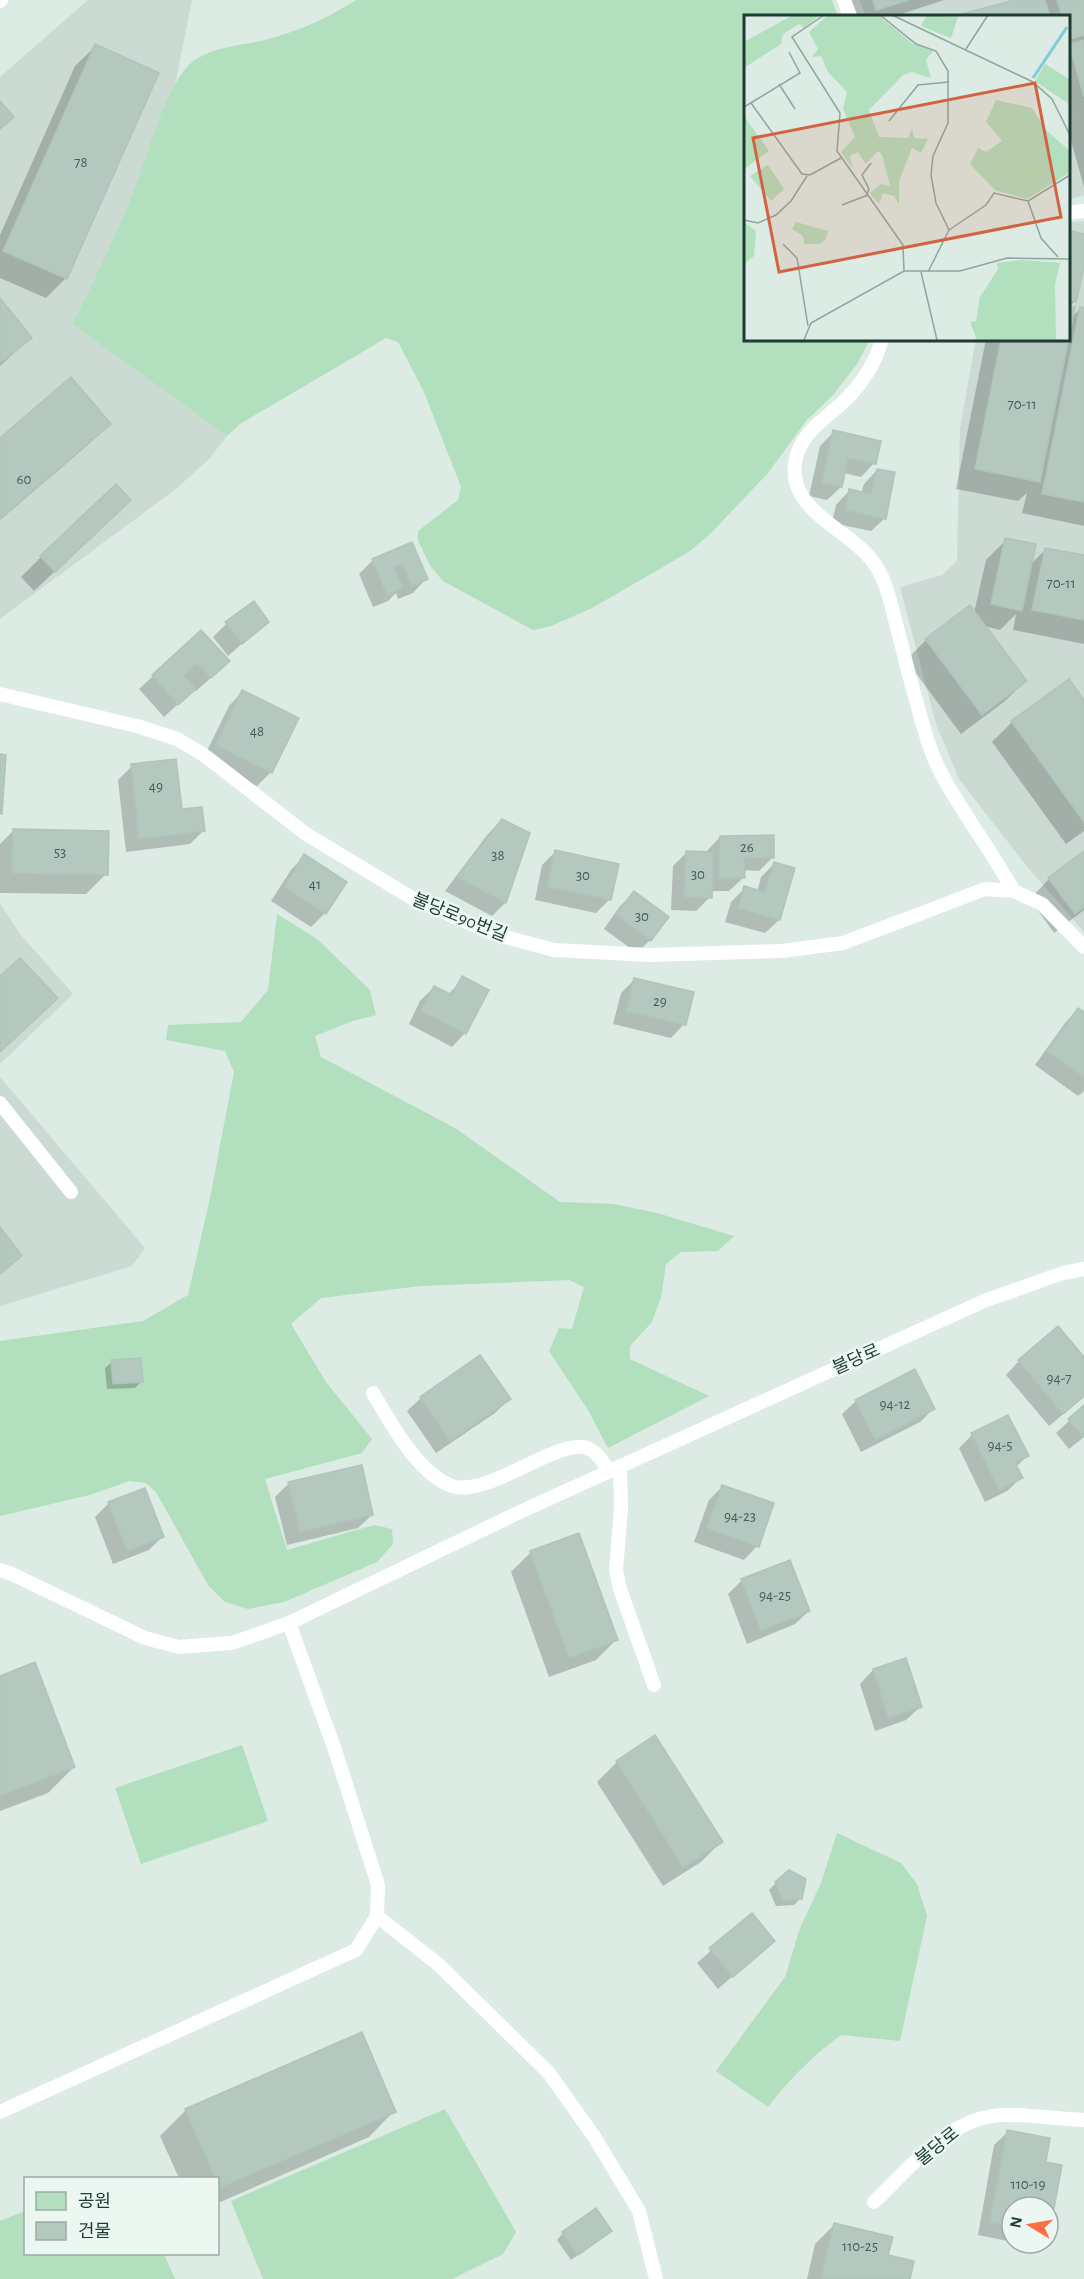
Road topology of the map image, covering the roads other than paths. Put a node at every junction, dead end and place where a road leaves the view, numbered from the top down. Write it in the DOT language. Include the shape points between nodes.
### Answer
graph roads {
  1 [pos="844,0"];
  2 [pos="850,15"];
  3 [pos="1084,211"];
  4 [pos="1069,213"];
  5 [pos="882,340"];
  6 [pos="0,694"];
  7 [pos="1014,891"];
  8 [pos="1084,947"];
  9 [pos="0,1103"];
  10 [pos="71,1192"];
  11 [pos="1084,1269"];
  12 [pos="373,1392"];
  13 [pos="620,1466"];
  14 [pos="0,1570"];
  15 [pos="289,1623"];
  16 [pos="654,1685"];
  17 [pos="377,1916"];
  18 [pos="0,2112"];
  19 [pos="1084,2120"];
  20 [pos="874,2202"];
  21 [pos="656,2279"];
  1 -- 2 [label="lane"];
  3 -- 4 [label="lane"];
  5 -- 7 [label="lane" via="863,380 816,424 801,444 795,464 797,484 806,504 855,542 876,566 930,748 948,786"];
  6 -- 7 [label="lane, 불당로90번길" via="177,739 204,755 306,834 412,898 494,934 554,950 650,955 782,951 843,943 985,889"];
  7 -- 8 [label="lane, 불당로90번길" via="1042,904"];
  9 -- 10 [label="lane"];
  11 -- 13 [label="lane, 불당로" via="984,1301"];
  12 -- 13 [label="lane" via="417,1459 454,1487 473,1486 509,1474 570,1447 587,1448"];
  13 -- 15 [label="lane, 불당로"];
  13 -- 16 [label="lane" via="616,1570"];
  14 -- 15 [label="lane, 불당로" via="145,1638 179,1647 232,1643"];
  15 -- 17 [label="lane" via="378,1885"];
  17 -- 18 [label="lane" via="356,1950"];
  17 -- 21 [label="lane" via="439,1965 549,2073 595,2138 639,2211"];
  19 -- 20 [label="lane, 불당로" via="1000,2115 964,2124 933,2145"];
}
